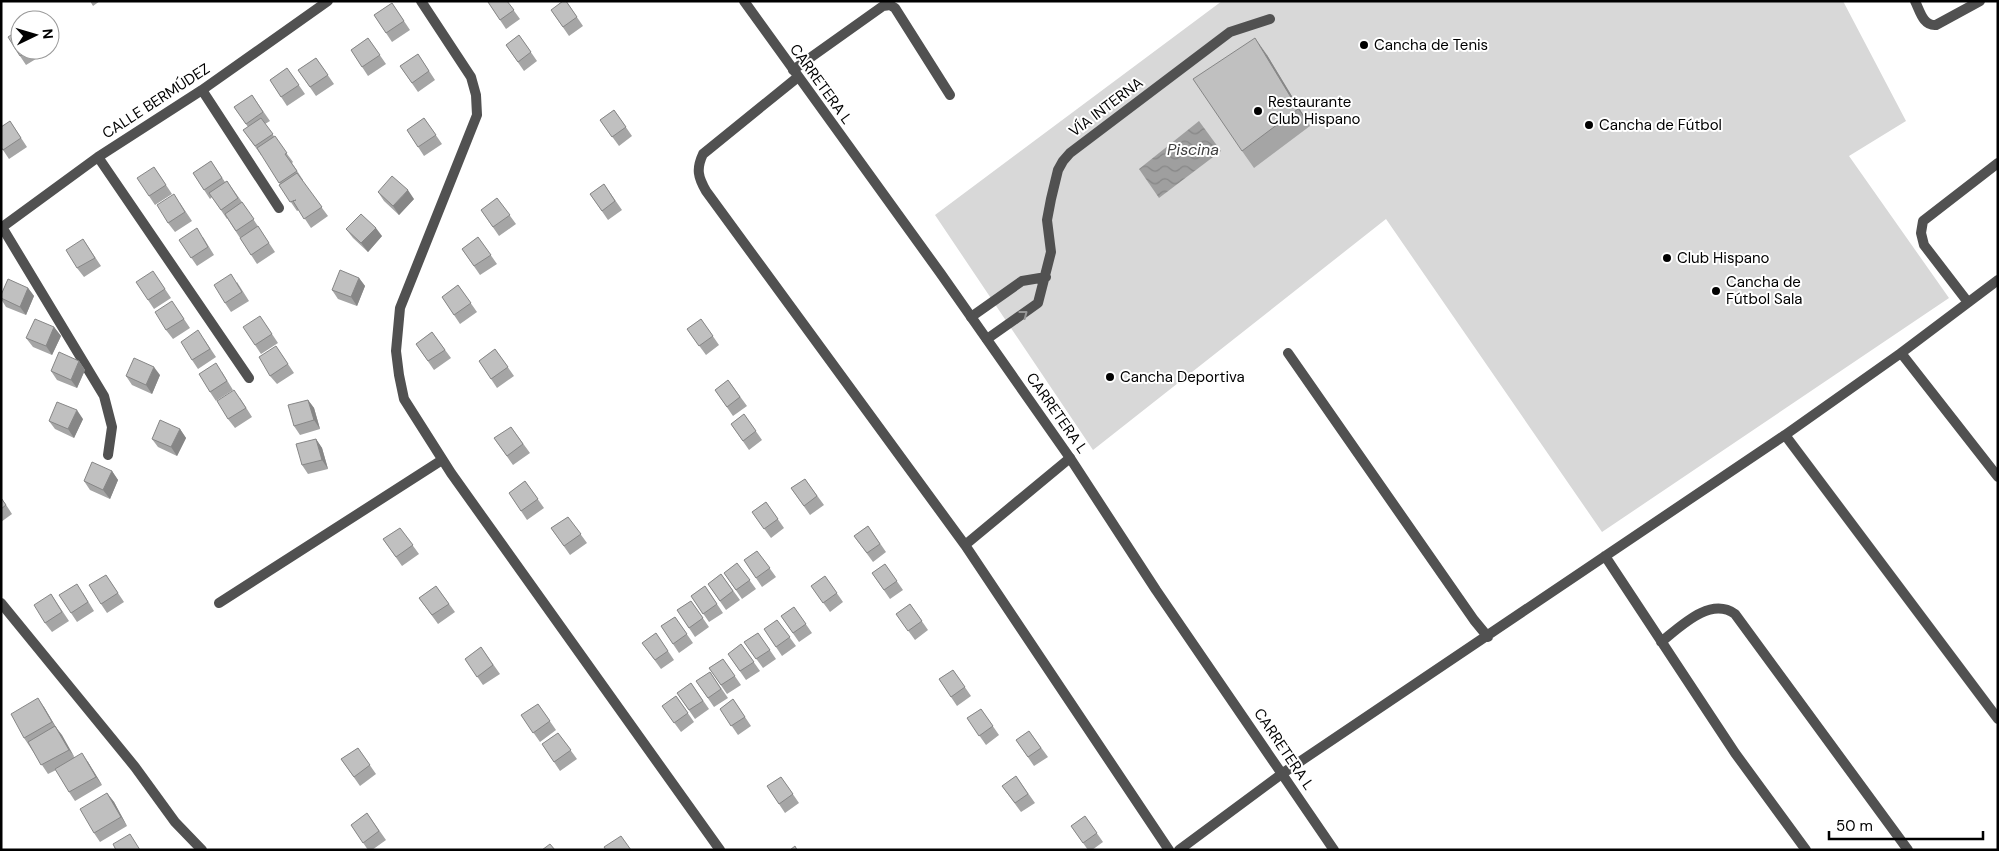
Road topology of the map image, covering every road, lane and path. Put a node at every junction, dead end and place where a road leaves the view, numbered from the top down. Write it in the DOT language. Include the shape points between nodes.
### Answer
graph roads {
  1 [pos="328,1"];
  2 [pos="421,1"];
  3 [pos="744,1"];
  4 [pos="1915,1"];
  5 [pos="1980,1"];
  6 [pos="1270,19"];
  7 [pos="795,74"];
  8 [pos="202,90"];
  9 [pos="950,95"];
  10 [pos="98,157"];
  11 [pos="1998,163"];
  12 [pos="279,208"];
  13 [pos="2,227"];
  14 [pos="1046,277"];
  15 [pos="1998,280"];
  16 [pos="1967,301"];
  17 [pos="971,317"];
  18 [pos="986,339"];
  19 [pos="1288,352"];
  20 [pos="1901,353"];
  21 [pos="249,378"];
  22 [pos="1785,435"];
  23 [pos="108,455"];
  24 [pos="1070,458"];
  25 [pos="442,460"];
  26 [pos="1998,477"];
  27 [pos="965,544"];
  28 [pos="1605,556"];
  29 [pos="1,603"];
  30 [pos="219,603"];
  31 [pos="1488,636"];
  32 [pos="1661,642"];
  33 [pos="1998,719"];
  34 [pos="1283,773"];
  35 [pos="202,850"];
  36 [pos="720,850"];
  37 [pos="1169,850"];
  38 [pos="1179,850"];
  39 [pos="1334,850"];
  40 [pos="1806,850"];
  41 [pos="1908,850"];
  1 -- 8 [label="street, CALLE BERMÚDEZ"];
  2 -- 25 [label="street" via="471,77 477,115 400,308 397,330 396,351 404,398"];
  3 -- 7 [label="street, CARRETERA L"];
  4 -- 5 [label="street" via="1926,23 1936,25"];
  6 -- 14 [label="street, VÍA INTERNA" via="1230,32 1063,161 1047,220 1051,252"];
  7 -- 9 [label="street" via="883,6 890,5"];
  7 -- 17 [label="street, CARRETERA L"];
  7 -- 27 [label="street" via="704,154 698,164 699,178"];
  8 -- 10 [label="street, CALLE BERMÚDEZ"];
  8 -- 12 [label="street"];
  10 -- 13 [label="street, CALLE BERMÚDEZ"];
  10 -- 21 [label="street"];
  11 -- 16 [label="street" via="1923,221 1921,227 1924,245"];
  13 -- 23 [label="street" via="104,396 112,427"];
  14 -- 17 [label="street" via="1022,280"];
  18 -- 14 [label="street, one-way" via="1038,303"];
  15 -- 16 [label="street"];
  16 -- 20 [label="street"];
  17 -- 18 [label="street, CARRETERA L"];
  18 -- 24 [label="street, CARRETERA L"];
  19 -- 31 [label="street"];
  20 -- 22 [label="street"];
  20 -- 26 [label="street"];
  22 -- 28 [label="street"];
  22 -- 33 [label="street"];
  24 -- 27 [label="street"];
  24 -- 34 [label="street, CARRETERA L" via="1156,590"];
  25 -- 30 [label="street"];
  25 -- 36 [label="street"];
  27 -- 37 [label="street"];
  28 -- 31 [label="street"];
  28 -- 32 [label="street"];
  29 -- 35 [label="street" via="135,767 175,822"];
  31 -- 34 [label="street"];
  32 -- 40 [label="street" via="1735,753"];
  32 -- 41 [label="street" via="1694,616 1712,609 1720,607 1735,614"];
  34 -- 38 [label="street"];
  34 -- 39 [label="street, CARRETERA L"];
}
